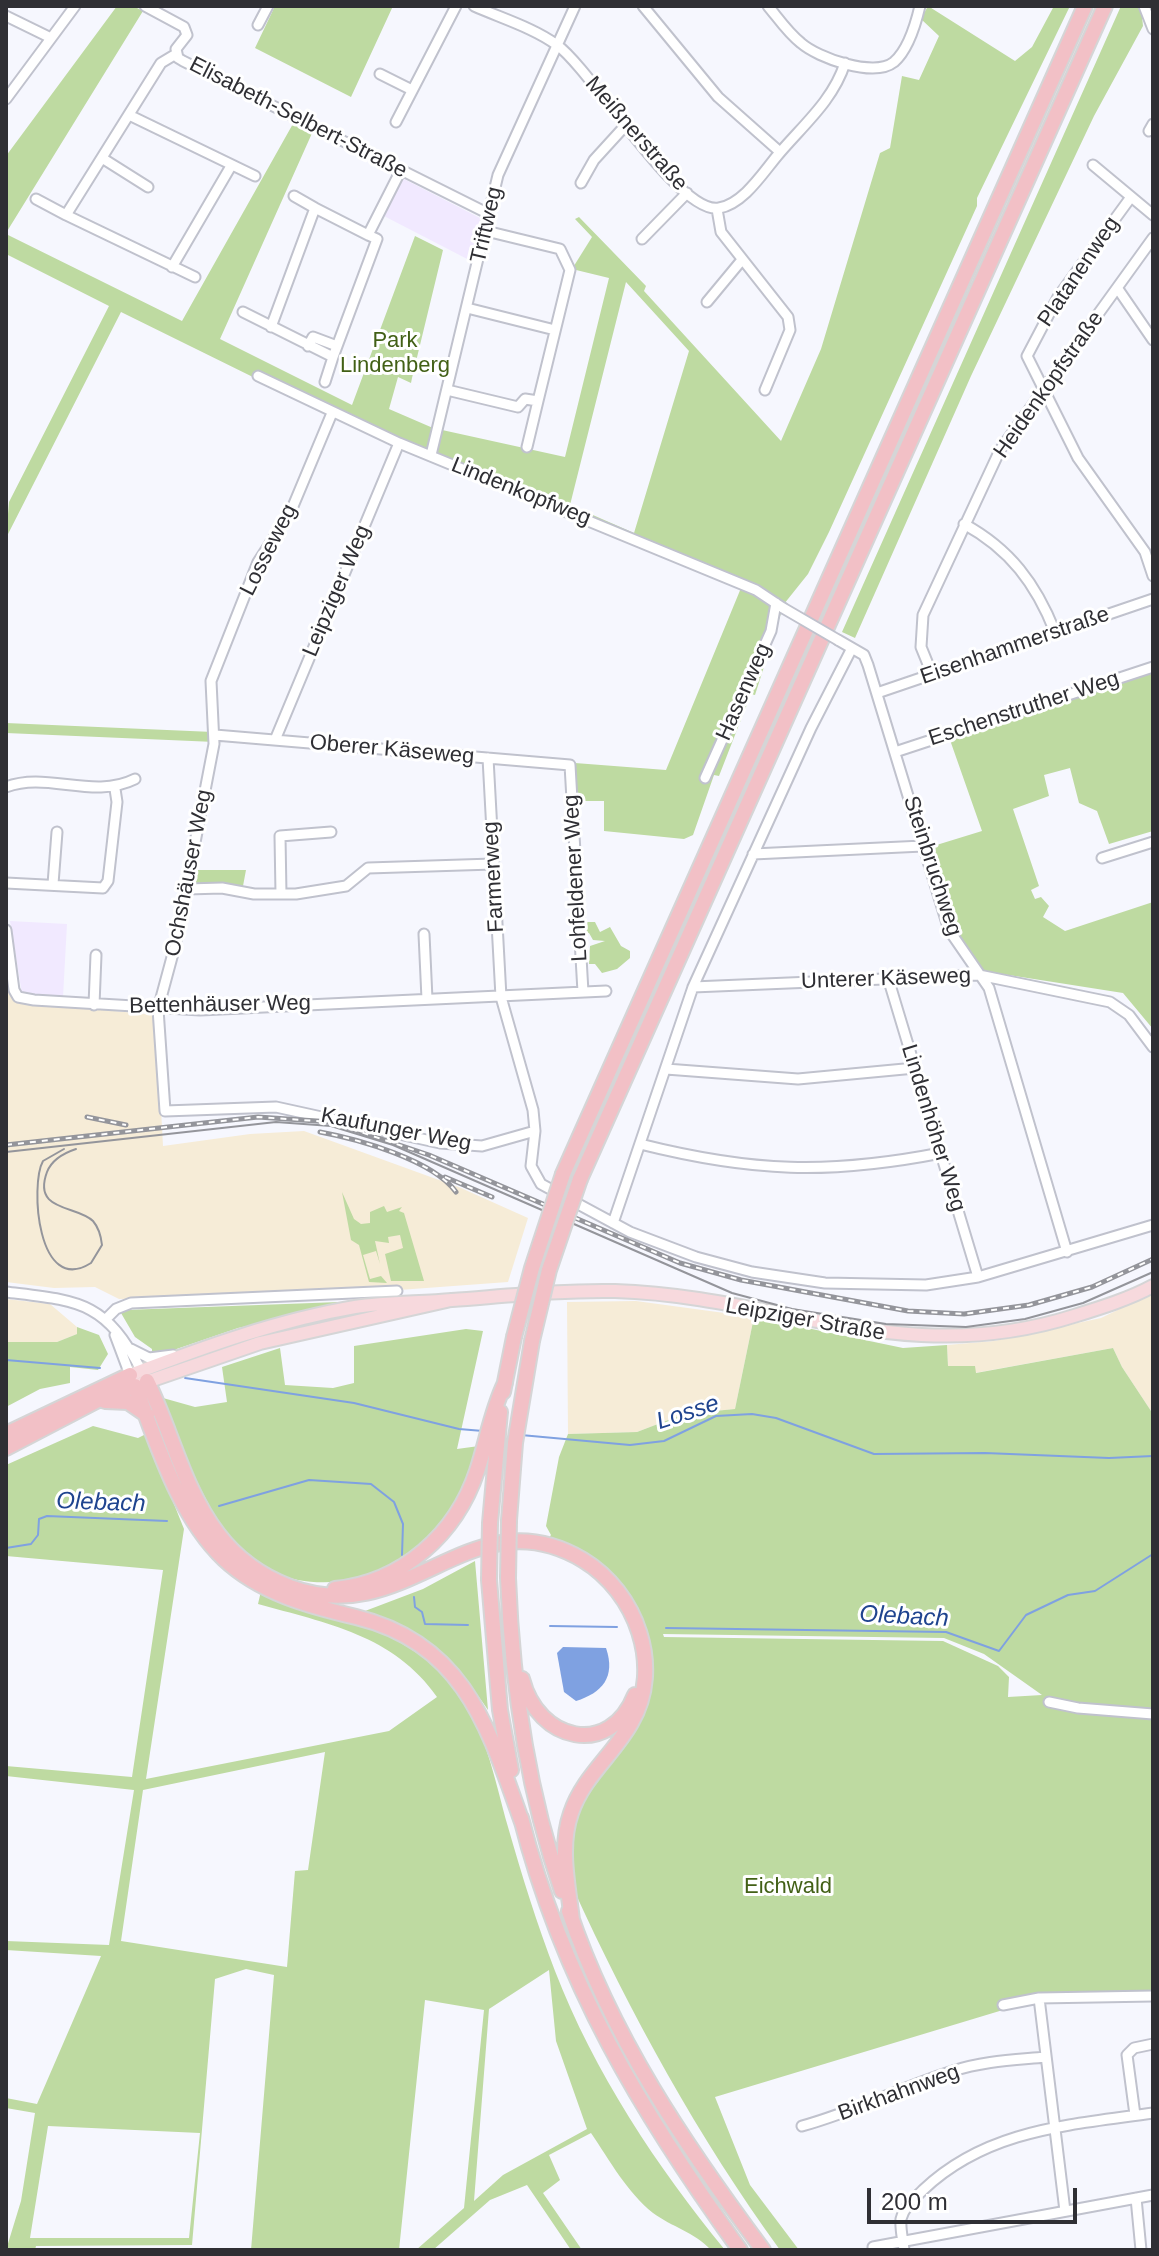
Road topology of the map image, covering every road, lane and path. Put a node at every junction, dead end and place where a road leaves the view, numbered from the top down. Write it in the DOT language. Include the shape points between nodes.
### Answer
graph roads {
  1 [pos="75,6"];
  2 [pos="145,6"];
  3 [pos="268,6"];
  4 [pos="456,6"];
  5 [pos="474,6"];
  6 [pos="575,6"];
  7 [pos="643,6"];
  8 [pos="768,6"];
  9 [pos="920,6"];
  10 [pos="1085,6"];
  11 [pos="1105,6"];
  12 [pos="1144,6"];
  13 [pos="6,16"];
  14 [pos="258,25"];
  15 [pos="1153,29"];
  16 [pos="51,38"];
  17 [pos="557,45"];
  18 [pos="176,54"];
  19 [pos="845,63"];
  20 [pos="380,74"];
  21 [pos="412,90"];
  22 [pos="6,99"];
  23 [pos="129,115"];
  24 [pos="396,122"];
  25 [pos="625,126"];
  26 [pos="780,152"];
  27 [pos="102,158"];
  28 [pos="1093,165"];
  29 [pos="231,166"];
  30 [pos="401,170"];
  31 [pos="255,176"];
  32 [pos="581,183"];
  33 [pos="148,187"];
  34 [pos="687,193"];
  35 [pos="294,196"];
  36 [pos="1131,197"];
  37 [pos="36,199"];
  38 [pos="315,208"];
  39 [pos="717,209"];
  40 [pos="489,214"];
  41 [pos="66,215"];
  42 [pos="1153,215"];
  43 [pos="486,231"];
  44 [pos="368,235"];
  45 [pos="1153,238"];
  46 [pos="642,239"];
  47 [pos="741,261"];
  48 [pos="172,267"];
  49 [pos="195,277"];
  50 [pos="1118,289"];
  51 [pos="707,302"];
  52 [pos="467,308"];
  53 [pos="243,312"];
  54 [pos="271,327"];
  55 [pos="555,330"];
  56 [pos="1153,340"];
  57 [pos="308,346"];
  58 [pos="337,346"];
  59 [pos="333,357"];
  60 [pos="258,376"];
  61 [pos="325,382"];
  62 [pos="447,390"];
  63 [pos="765,390"];
  64 [pos="1043,393"];
  65 [pos="538,401"];
  66 [pos="332,413"];
  67 [pos="399,443"];
  68 [pos="527,447"];
  69 [pos="431,455"];
  70 [pos="964,524"];
  71 [pos="1153,576"];
  72 [pos="1153,599"];
  73 [pos="780,606"];
  74 [pos="1055,632"];
  75 [pos="852,648"];
  76 [pos="1153,667"];
  77 [pos="932,674"];
  78 [pos="877,693"];
  79 [pos="215,735"];
  80 [pos="275,740"];
  81 [pos="895,752"];
  82 [pos="488,758"];
  83 [pos="570,765"];
  84 [pos="705,778"];
  85 [pos="135,779"];
  86 [pos="6,787"];
  87 [pos="115,789"];
  88 [pos="57,832"];
  89 [pos="331,832"];
  90 [pos="1153,842"];
  91 [pos="923,846"];
  92 [pos="753,854"];
  93 [pos="1102,858"];
  94 [pos="493,864"];
  95 [pos="6,883"];
  96 [pos="53,884"];
  97 [pos="187,889"];
  98 [pos="281,894"];
  99 [pos="6,930"];
  100 [pos="424,934"];
  101 [pos="96,955"];
  102 [pos="979,975"];
  103 [pos="888,978"];
  104 [pos="693,987"];
  105 [pos="606,991"];
  106 [pos="583,992"];
  107 [pos="501,997"];
  108 [pos="427,999"];
  109 [pos="94,1005"];
  110 [pos="158,1009"];
  111 [pos="1153,1047"];
  112 [pos="915,1068"];
  113 [pos="666,1069"];
  114 [pos="165,1111"];
  115 [pos="535,1131"];
  116 [pos="640,1144"];
  117 [pos="941,1153"];
  118 [pos="613,1223"];
  119 [pos="1153,1225"];
  120 [pos="1067,1252"];
  121 [pos="978,1277"];
  122 [pos="1153,1286"];
  123 [pos="397,1291"];
  124 [pos="6,1292"];
  125 [pos="451,1300"];
  126 [pos="106,1319"];
  127 [pos="113,1328"];
  128 [pos="130,1349"];
  129 [pos="185,1354"];
  130 [pos="138,1378"];
  131 [pos="96,1401"];
  132 [pos="147,1415"];
  133 [pos="6,1434"];
  134 [pos="6,1448"];
  135 [pos="486,1467"];
  136 [pos="289,1592"];
  137 [pos="510,1623"];
  138 [pos="1049,1702"];
  139 [pos="1153,1714"];
  140 [pos="523,1825"];
  141 [pos="572,1920"];
  142 [pos="1153,1996"];
  143 [pos="1039,1998"];
  144 [pos="1003,2005"];
  145 [pos="1153,2044"];
  146 [pos="1045,2057"];
  147 [pos="1153,2113"];
  148 [pos="1135,2115"];
  149 [pos="802,2126"];
  150 [pos="1053,2127"];
  151 [pos="1153,2195"];
  152 [pos="1136,2198"];
  153 [pos="1065,2211"];
  154 [pos="904,2246"];
  155 [pos="873,2247"];
  156 [pos="740,2250"];
  157 [pos="763,2250"];
  158 [pos="1141,2250"];
  1 -- 16 [label="street"];
  2 -- 18 [label="street, Elisabeth-Selbert-Straße" via="184,27 187,35"];
  3 -- 14 [label="street"];
  4 -- 21 [label="street"];
  5 -- 17 [label="street"];
  6 -- 17 [label="street, Triftweg"];
  7 -- 26 [label="street" via="718,97"];
  8 -- 19 [label="street" via="801,44"];
  9 -- 19 [label="street" via="893,62 880,67"];
  10 -- 135 [label="highway, bridge" via="563,1174 536,1252"];
  11 -- 137 [label="highway, bridge" via="580,1179 549,1270 519,1412 509,1520"];
  12 -- 15 [label="street"];
  13 -- 16 [label="street"];
  16 -- 22 [label="street"];
  17 -- 25 [label="street, Meißnerstraße"];
  17 -- 40 [label="street, Triftweg" via="507,151"];
  18 -- 23 [label="street" via="161,63"];
  18 -- 30 [label="street, Elisabeth-Selbert-Straße"];
  19 -- 26 [label="street" via="838,87"];
  20 -- 21 [label="street"];
  21 -- 24 [label="street"];
  23 -- 27 [label="street"];
  23 -- 29 [label="street"];
  25 -- 32 [label="street"];
  25 -- 34 [label="street, Meißnerstraße"];
  26 -- 39 [label="street" via="735,201"];
  27 -- 33 [label="street"];
  27 -- 41 [label="street"];
  28 -- 36 [label="street"];
  29 -- 31 [label="street"];
  29 -- 48 [label="street"];
  30 -- 40 [label="street, Elisabeth-Selbert-Straße"];
  30 -- 44 [label="street"];
  34 -- 39 [label="street, Meißnerstraße"];
  34 -- 46 [label="street"];
  35 -- 38 [label="street"];
  36 -- 42 [label="street"];
  36 -- 64 [label="street, Platanenweg" via="1058,297 1031,345 1029,363"];
  37 -- 41 [label="street"];
  38 -- 44 [label="street"];
  38 -- 54 [label="street"];
  39 -- 47 [label="street" via="721,232"];
  40 -- 43 [label="street, Triftweg"];
  41 -- 48 [label="street"];
  43 -- 52 [label="street, Triftweg"];
  43 -- 55 [label="street" via="560,249 571,267"];
  44 -- 58 [label="street" via="377,239"];
  45 -- 50 [label="street, Heidenkopfstraße"];
  47 -- 51 [label="street"];
  47 -- 63 [label="street" via="788,317 790,330"];
  48 -- 49 [label="street"];
  50 -- 56 [label="street"];
  50 -- 64 [label="street, Heidenkopfstraße"];
  52 -- 55 [label="street"];
  52 -- 62 [label="street, Triftweg"];
  53 -- 54 [label="street"];
  54 -- 57 [label="street"];
  55 -- 65 [label="street"];
  57 -- 58 [label="street" via="313,337"];
  57 -- 59 [label="street"];
  58 -- 59 [label="street"];
  59 -- 61 [label="street"];
  60 -- 66 [label="street, Lindenkopfweg"];
  62 -- 65 [label="street" via="518,407 525,399"];
  62 -- 69 [label="street, Triftweg"];
  64 -- 70 [label="street, Heidenkopfstraße" via="1000,450"];
  64 -- 71 [label="street, Platanenweg" via="1078,458 1145,552"];
  65 -- 68 [label="street"];
  66 -- 67 [label="street, Lindenkopfweg"];
  66 -- 79 [label="street, Losseweg" via="291,511 258,562 219,659 210,693"];
  67 -- 69 [label="street, Lindenkopfweg"];
  67 -- 80 [label="street, Leipziger Weg"];
  69 -- 73 [label="street, Lindenkopfweg" via="756,590"];
  70 -- 74 [label="street" via="1024,571"];
  70 -- 77 [label="street, Heidenkopfstraße" via="923,615 921,647"];
  72 -- 74 [label="street, Eisenhammerstraße"];
  73 -- 75 [label="street, Steinbruchweg, bridge"];
  73 -- 84 [label="street, Hasenweg"];
  74 -- 77 [label="street, Eisenhammerstraße"];
  75 -- 78 [label="street, Steinbruchweg" via="864,655"];
  75 -- 92 [label="street"];
  76 -- 81 [label="street, Eschenstruther Weg"];
  77 -- 78 [label="street, Eisenhammerstraße"];
  78 -- 81 [label="street, Steinbruchweg"];
  79 -- 80 [label="street, Oberer Käseweg"];
  79 -- 97 [label="street, Ochshäuser Weg"];
  80 -- 82 [label="street, Oberer Käseweg"];
  81 -- 91 [label="street, Steinbruchweg"];
  82 -- 83 [label="street, Oberer Käseweg"];
  82 -- 94 [label="street, Farmerweg"];
  83 -- 106 [label="street, Lohfeldener Weg"];
  85 -- 87 [label="street"];
  86 -- 87 [label="street" via="32,783"];
  87 -- 96 [label="street" via="108,881 103,888"];
  88 -- 96 [label="street"];
  89 -- 98 [label="street" via="280,836"];
  90 -- 93 [label="street"];
  91 -- 92 [label="street"];
  91 -- 102 [label="street, Steinbruchweg" via="949,930"];
  92 -- 104 [label="street"];
  94 -- 98 [label="street" via="368,868 341,887"];
  94 -- 107 [label="street, Farmerweg"];
  95 -- 96 [label="street"];
  97 -- 98 [label="street"];
  97 -- 110 [label="street, Ochshäuser Weg"];
  99 -- 109 [label="street, Bettenhäuser Weg" via="16,994"];
  100 -- 108 [label="street"];
  101 -- 109 [label="street"];
  102 -- 103 [label="street, Unterer Käseweg"];
  102 -- 111 [label="street, Unterer Käseweg" via="1110,1002 1129,1015"];
  102 -- 120 [label="street, Steinbruchweg" via="989,988"];
  103 -- 104 [label="street, Unterer Käseweg"];
  103 -- 112 [label="street, Lindenhöher Weg"];
  104 -- 113 [label="street"];
  105 -- 106 [label="street, Bettenhäuser Weg"];
  106 -- 107 [label="street, Bettenhäuser Weg"];
  107 -- 108 [label="street, Bettenhäuser Weg"];
  107 -- 115 [label="street"];
  108 -- 110 [label="street, Bettenhäuser Weg"];
  109 -- 110 [label="street, Bettenhäuser Weg"];
  110 -- 114 [label="street, Ochshäuser Weg"];
  112 -- 113 [label="street" via="798,1079"];
  112 -- 117 [label="street, Lindenhöher Weg"];
  113 -- 116 [label="street"];
  114 -- 115 [label="street, Kaufunger Weg" via="276,1107 440,1143 482,1146"];
  115 -- 118 [label="street" via="531,1166 541,1184"];
  116 -- 117 [label="street" via="766,1169 872,1167"];
  116 -- 118 [label="street"];
  117 -- 121 [label="street, Lindenhöher Weg"];
  118 -- 121 [label="street" via="696,1257 804,1282 926,1285"];
  119 -- 120 [label="street"];
  120 -- 121 [label="street"];
  122 -- 125 [label="main road, Leipziger Straße" via="1060,1320 989,1334 931,1337 870,1332 648,1293"];
  123 -- 126 [label="street" via="131,1303"];
  124 -- 126 [label="street" via="79,1303"];
  125 -- 129 [label="main road, Leipziger Straße" via="355,1307 255,1330"];
  125 -- 130 [label="main road, Leipziger Straße" via="260,1343"];
  126 -- 127 [label="street"];
  127 -- 128 [label="street"];
  127 -- 130 [label="street"];
  128 -- 129 [label="street" via="149,1358"];
  128 -- 130 [label="street"];
  129 -- 130 [label="main road, Leipziger Straße"];
  130 -- 131 [label="highway"];
  130 -- 132 [label="highway"];
  130 -- 133 [label="highway"];
  130 -- 136 [label="highway" via="210,1524 231,1550"];
  131 -- 132 [label="highway" via="128,1402"];
  131 -- 134 [label="highway"];
  132 -- 136 [label="highway" via="181,1496 211,1546 247,1577"];
  135 -- 136 [label="highway" via="453,1522 414,1559 353,1586"];
  135 -- 140 [label="highway, bridge" via="500,1710"];
  136 -- 137 [label="highway" via="333,1603 361,1601 401,1589 479,1551 511,1546 553,1552 599,1578 630,1621 639,1672 628,1709 589,1734 563,1732 546,1723 526,1694"];
  136 -- 140 [label="highway" via="411,1638 447,1667 481,1714"];
  136 -- 141 [label="highway" via="334,1597 374,1593 467,1550 521,1542 574,1556 617,1590 638,1629 644,1683 632,1721 584,1783 568,1821 564,1852"];
  137 -- 141 [label="highway" via="534,1793"];
  138 -- 139 [label="street"];
  140 -- 156 [label="highway" via="555,1928 607,2046 660,2136"];
  141 -- 157 [label="highway" via="646,2080"];
  142 -- 143 [label="street"];
  143 -- 144 [label="street"];
  143 -- 146 [label="street"];
  145 -- 148 [label="street" via="1127,2055"];
  146 -- 149 [label="street, Birkhahnweg" via="953,2071"];
  146 -- 150 [label="street"];
  147 -- 148 [label="street"];
  148 -- 150 [label="street"];
  150 -- 153 [label="street"];
  150 -- 154 [label="street" via="986,2148 934,2180 904,2210"];
  151 -- 152 [label="street"];
  152 -- 153 [label="street"];
  152 -- 158 [label="street"];
  153 -- 154 [label="street"];
  154 -- 155 [label="street"];
}
